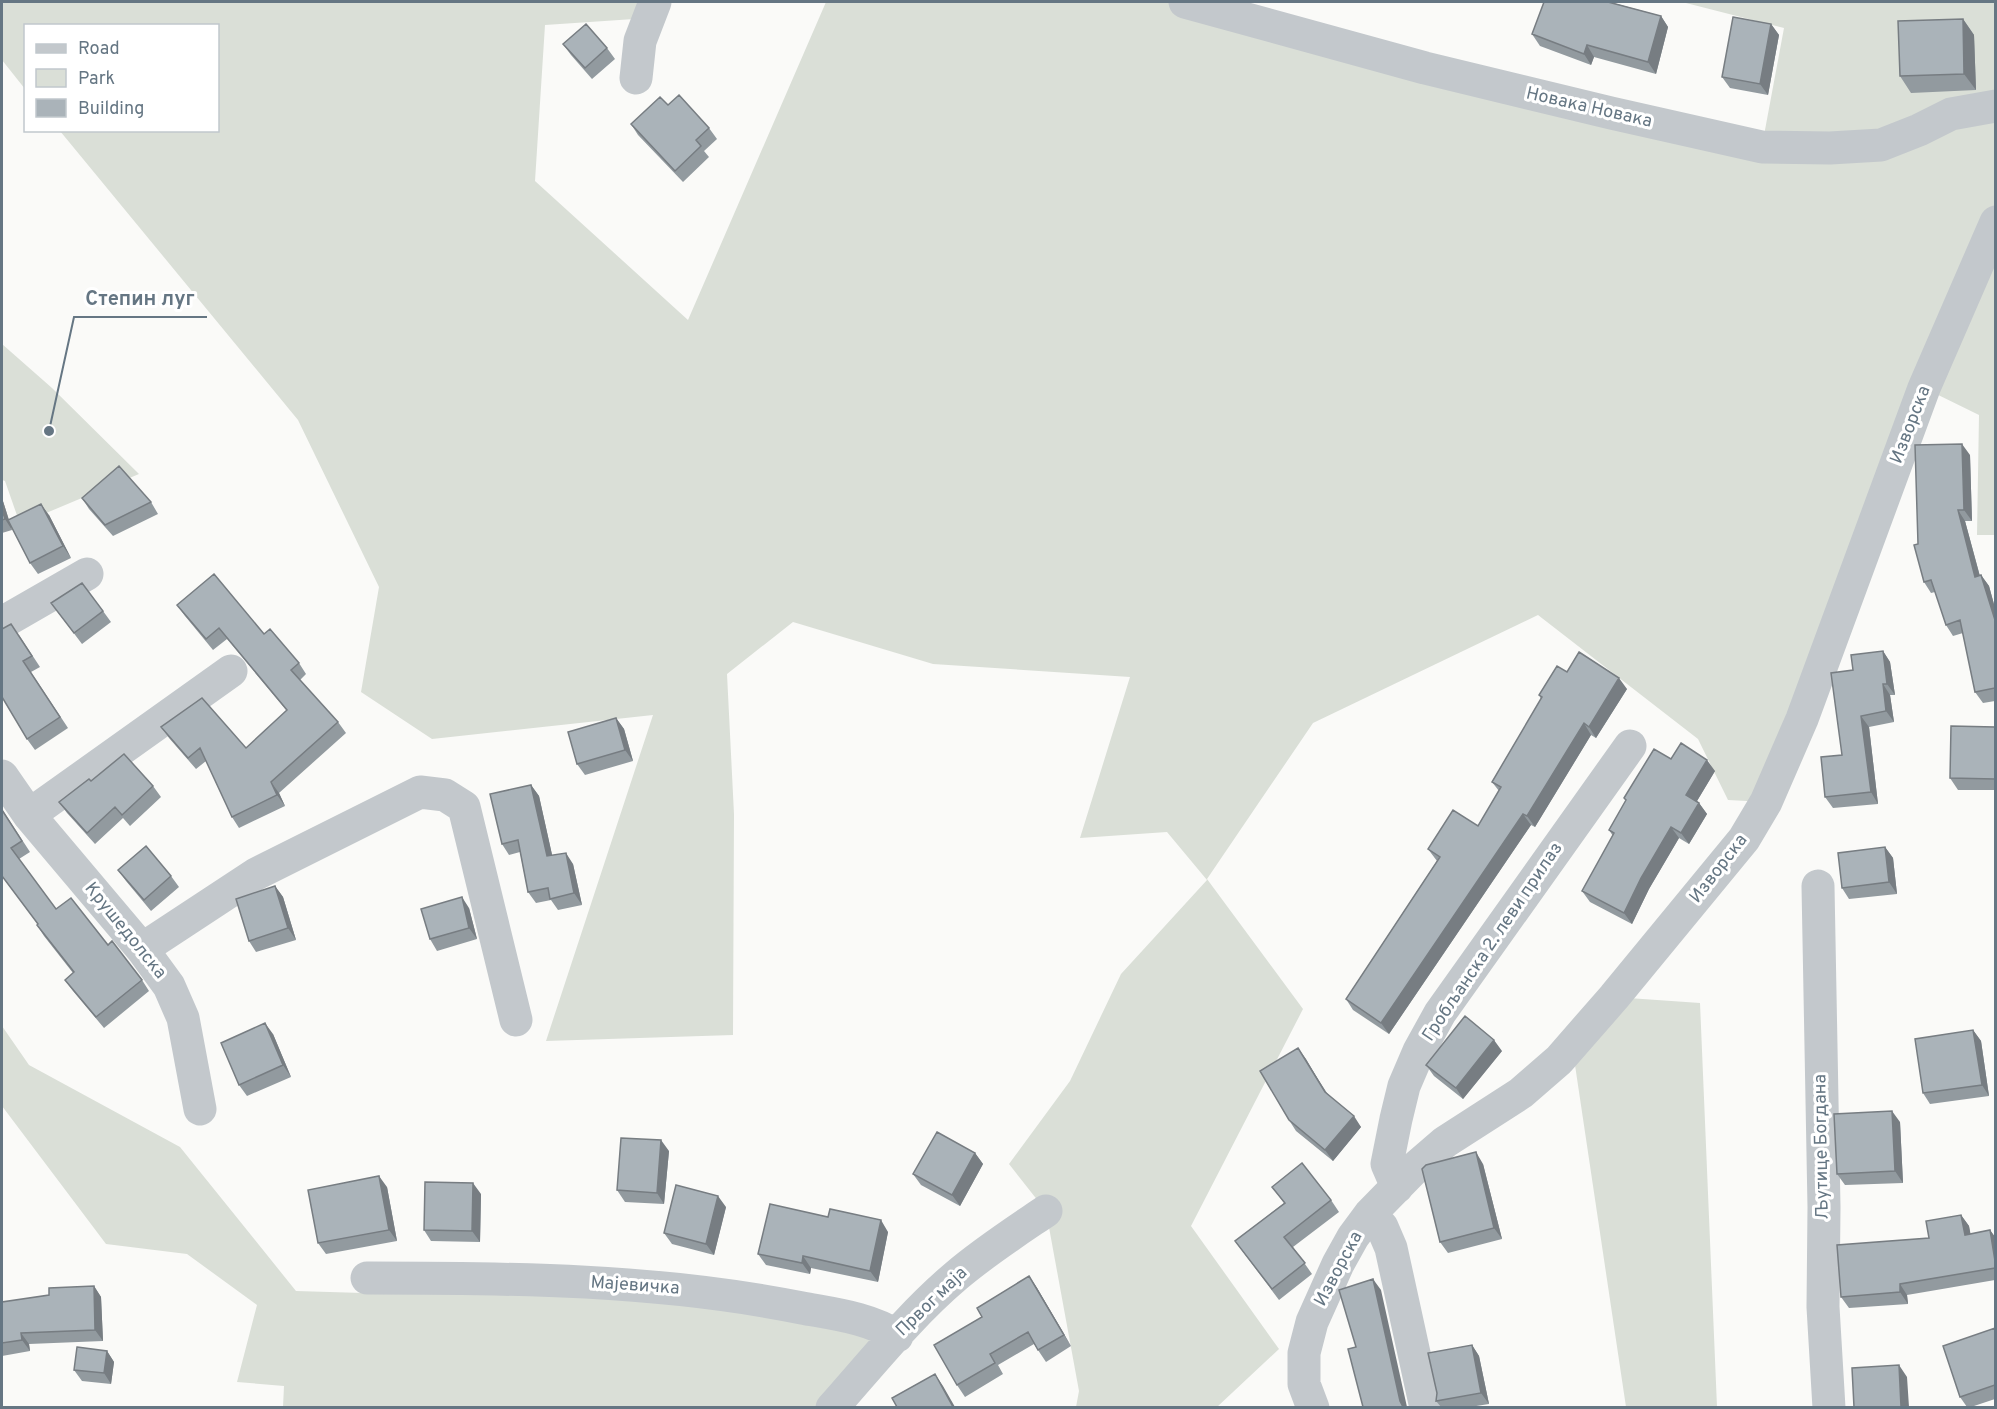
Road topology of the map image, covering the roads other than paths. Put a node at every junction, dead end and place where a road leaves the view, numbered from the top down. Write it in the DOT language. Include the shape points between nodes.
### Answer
graph roads {
  1 [pos="656,2"];
  2 [pos="1185,2"];
  3 [pos="636,78"];
  4 [pos="1995,106"];
  5 [pos="1995,222"];
  6 [pos="87,574"];
  7 [pos="2,623"];
  8 [pos="231,671"];
  9 [pos="1630,746"];
  10 [pos="2,776"];
  11 [pos="29,815"];
  12 [pos="1818,886"];
  13 [pos="142,949"];
  14 [pos="516,1020"];
  15 [pos="200,1108"];
  16 [pos="1397,1186"];
  17 [pos="1046,1211"];
  18 [pos="1370,1214"];
  19 [pos="367,1278"];
  20 [pos="897,1336"];
  21 [pos="831,1407"];
  22 [pos="1313,1407"];
  23 [pos="1426,1407"];
  24 [pos="1829,1407"];
  1 -- 3 [label="street" via="640,41"];
  2 -- 4 [label="street, Новака Новака" via="1425,69 1762,147 1881,145 1951,114"];
  5 -- 16 [label="street, Изворска" via="1924,388 1802,719 1766,802 1744,839 1559,1060 1521,1093 1445,1142"];
  6 -- 7 [label="street"];
  8 -- 11 [label="street"];
  9 -- 16 [label="street, Гробљанска 2. леви прилаз" via="1440,1013 1419,1051 1404,1086 1389,1147 1388,1164"];
  10 -- 11 [label="street, Крушедолска"];
  11 -- 13 [label="street, Крушедолска"];
  12 -- 24 [label="street, Љутице Богдана" via="1823,1306"];
  13 -- 14 [label="street" via="256,874 420,792 445,795 464,807"];
  13 -- 15 [label="street, Крушедолска" via="169,986 183,1018"];
  16 -- 18 [label="street, Изворска"];
  17 -- 20 [label="street, Првог маја" via="955,1277"];
  18 -- 22 [label="street, Изворска" via="1338,1264 1312,1322 1304,1353 1304,1384"];
  18 -- 23 [label="street" via="1382,1227 1391,1248"];
  19 -- 20 [label="street, Мајевичка" via="512,1278 679,1288 818,1311 878,1325"];
  20 -- 21 [label="street, Првог маја"];
}
